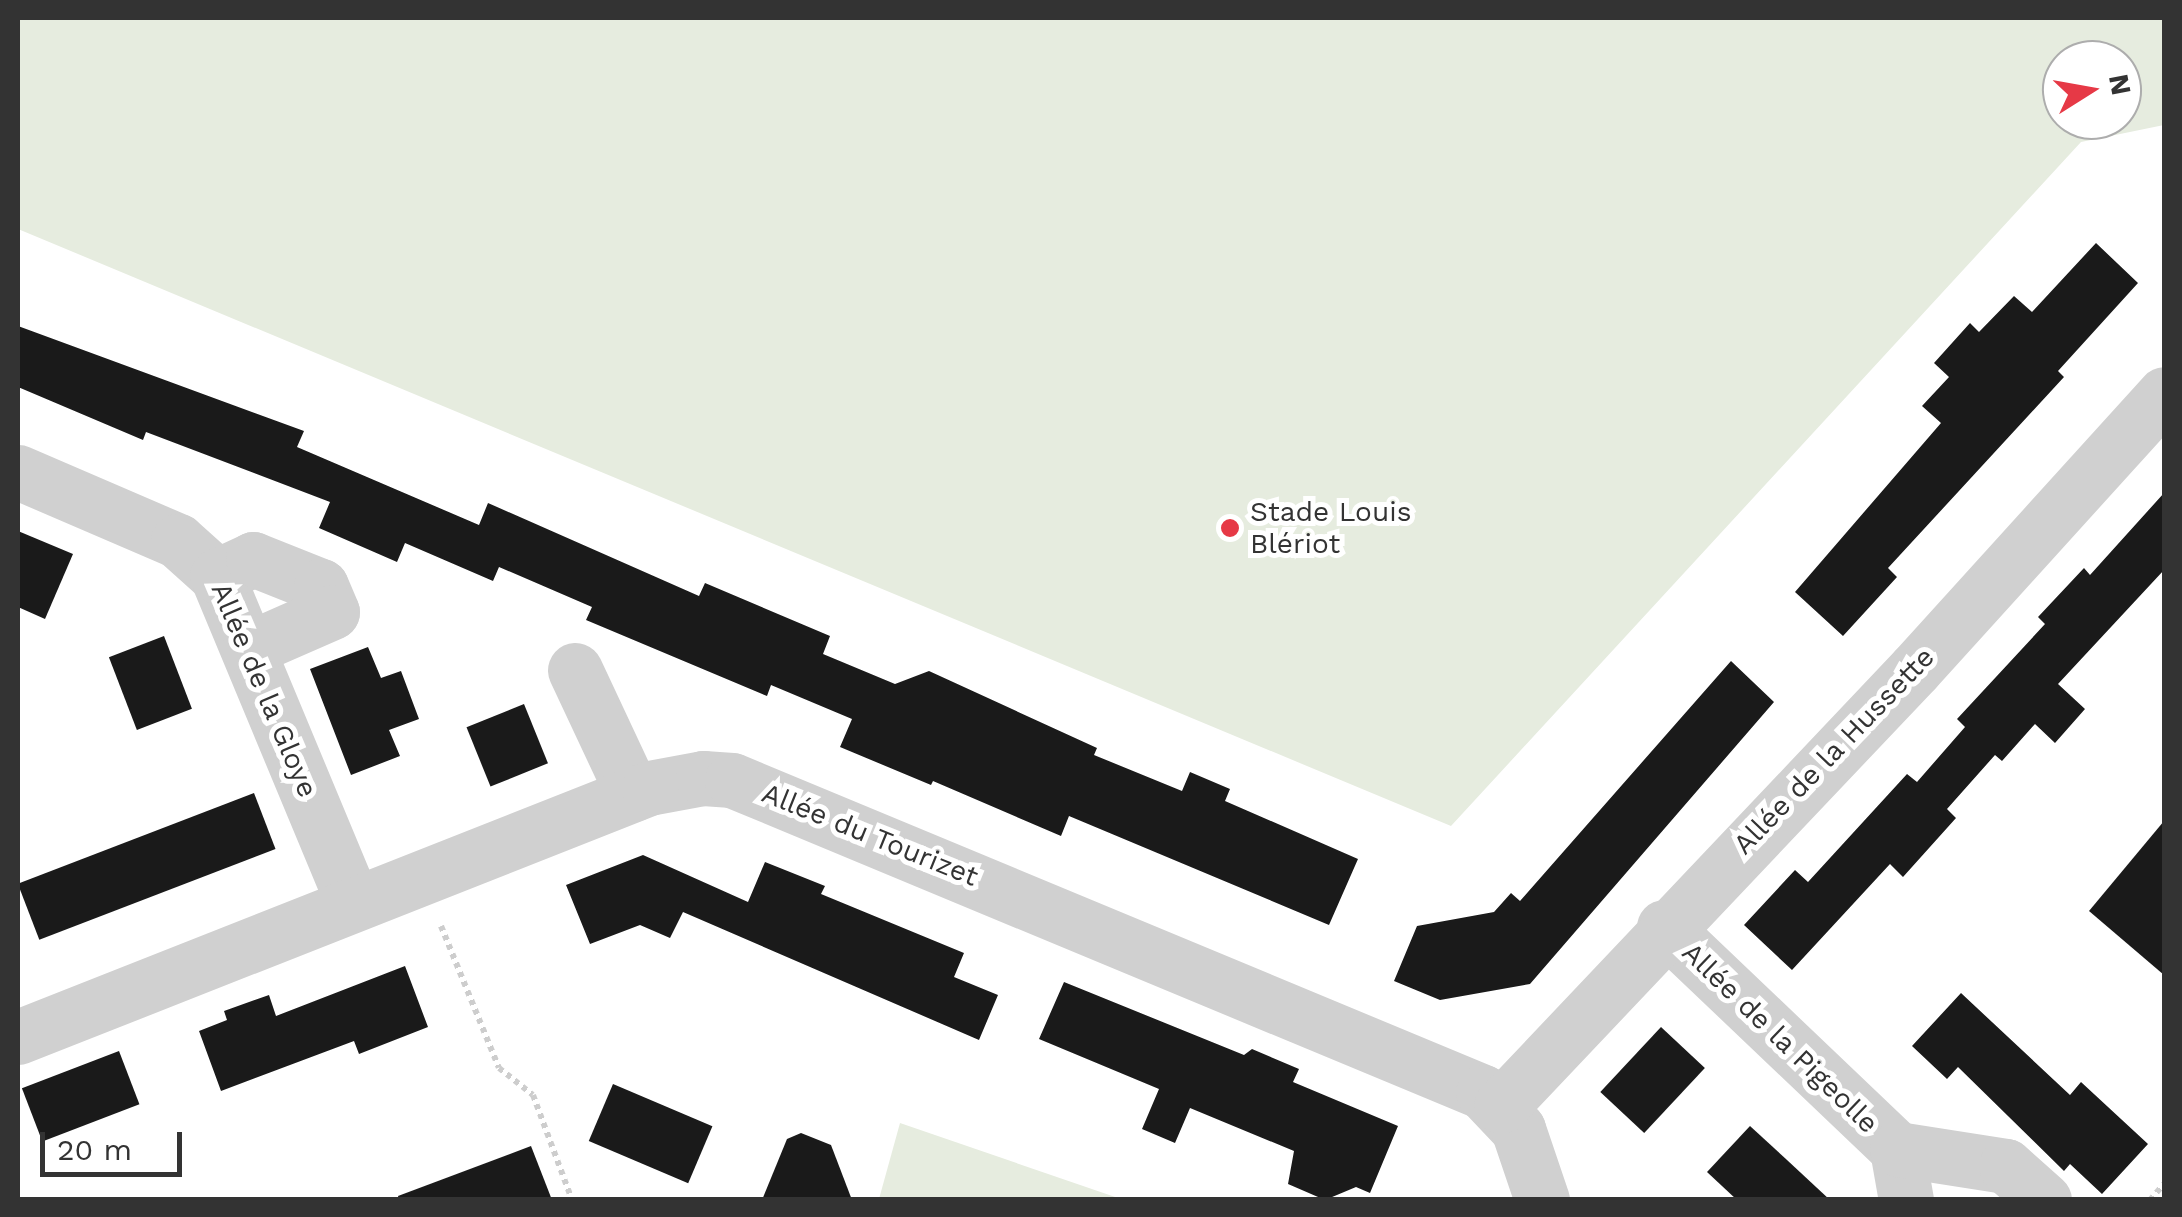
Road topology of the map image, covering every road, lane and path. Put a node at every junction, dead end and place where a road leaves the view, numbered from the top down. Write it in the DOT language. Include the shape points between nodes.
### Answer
graph roads {
  1 [pos="2164,394"];
  2 [pos="18,472"];
  3 [pos="217,576"];
  4 [pos="250,648"];
  5 [pos="575,670"];
  6 [pos="633,794"];
  7 [pos="421,876"];
  8 [pos="354,902"];
  9 [pos="1664,927"];
  10 [pos="18,1037"];
  11 [pos="1500,1106"];
  12 [pos="1902,1174"];
  13 [pos="2164,1184"];
  14 [pos="572,1200"];
  15 [pos="1542,1200"];
  16 [pos="2044,1200"];
  17 [pos="2150,1200"];
  1 -- 9 [label="street, Allée de la Hussette" via="1915,669"];
  2 -- 3 [label="street, Allée de la Gloye" via="178,541"];
  3 -- 4 [label="street, Allée de la Gloye"];
  3 -- 4 [label="street" via="254,559 321,586 332,612"];
  4 -- 8 [label="street, Allée de la Gloye"];
  5 -- 6 [label="street"];
  6 -- 7 [label="street, Allée du Tourizet"];
  6 -- 11 [label="street, Allée du Tourizet" via="703,778 769,791 1457,1081"];
  7 -- 8 [label="street, Allée du Tourizet"];
  7 -- 14 [label="path" via="499,1068 534,1095"];
  8 -- 10 [label="street, Allée du Tourizet"];
  9 -- 11 [label="street, Allée de la Hussette"];
  9 -- 12 [label="street, Allée de la Pigeolle"];
  11 -- 15 [label="street, Allée du Tourizet" via="1518,1129"];
  12 -- 16 [label="street, Allée de la Pigeolle" via="2006,1166"];
  13 -- 17 [label="path"];
}
